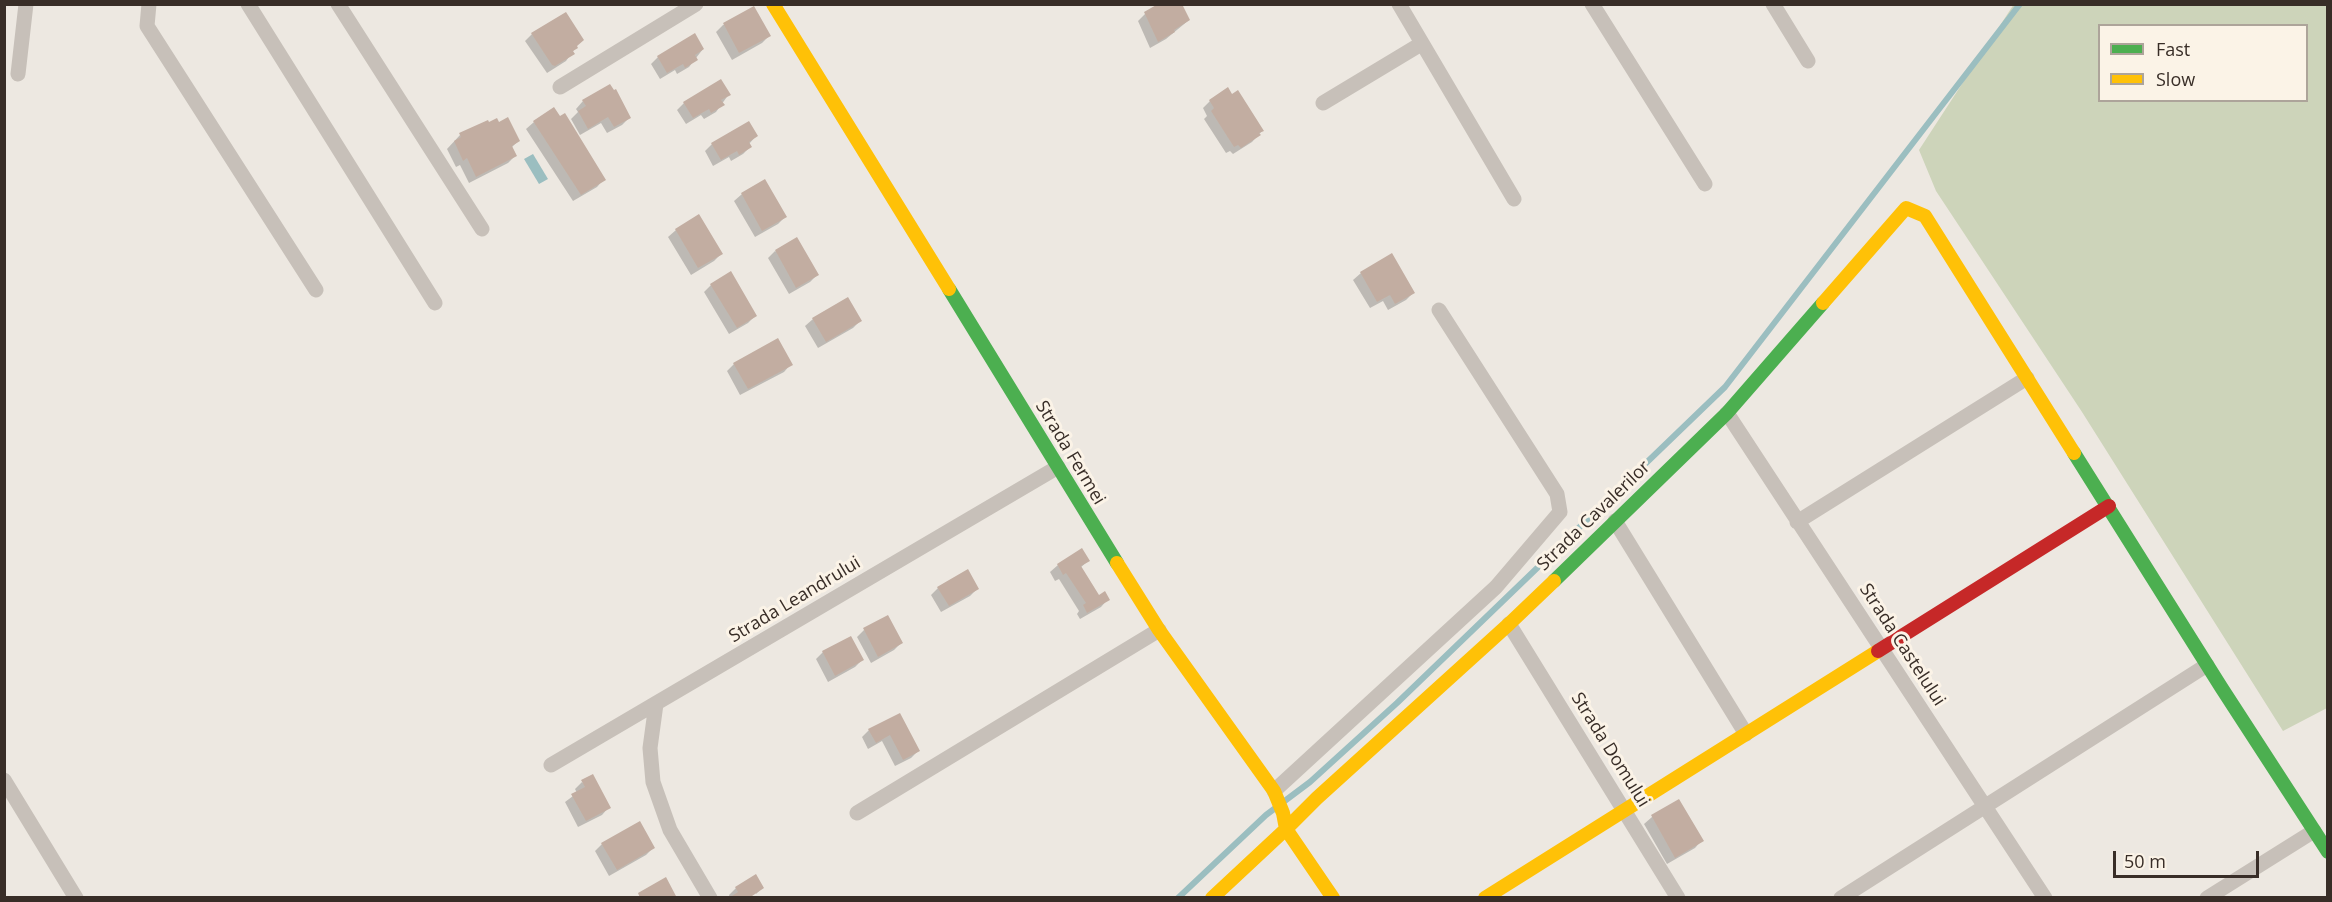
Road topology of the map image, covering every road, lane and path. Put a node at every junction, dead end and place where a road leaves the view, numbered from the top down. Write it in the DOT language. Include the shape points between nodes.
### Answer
graph roads {
  1 [pos="26,4"];
  2 [pos="149,4"];
  3 [pos="248,4"];
  4 [pos="338,4"];
  5 [pos="696,4"];
  6 [pos="773,4"];
  7 [pos="1399,4"];
  8 [pos="1592,4"];
  9 [pos="1773,4"];
  10 [pos="1421,44"];
  11 [pos="1808,61"];
  12 [pos="18,74"];
  13 [pos="560,87"];
  14 [pos="1323,103"];
  15 [pos="1705,184"];
  16 [pos="1514,199"];
  17 [pos="482,228"];
  18 [pos="316,290"];
  19 [pos="435,303"];
  20 [pos="1439,310"];
  21 [pos="2027,378"];
  22 [pos="1727,413"];
  23 [pos="1058,467"];
  24 [pos="2109,506"];
  25 [pos="1615,521"];
  26 [pos="1797,522"];
  27 [pos="1509,624"];
  28 [pos="1159,630"];
  29 [pos="1881,649"];
  30 [pos="2207,665"];
  31 [pos="656,704"];
  32 [pos="1746,734"];
  33 [pos="551,765"];
  34 [pos="4,780"];
  35 [pos="1274,791"];
  36 [pos="1985,807"];
  37 [pos="1624,810"];
  38 [pos="857,813"];
  39 [pos="1286,829"];
  40 [pos="2314,831"];
  41 [pos="2328,852"];
  42 [pos="76,897"];
  43 [pos="710,897"];
  44 [pos="1212,897"];
  45 [pos="1333,897"];
  46 [pos="1485,897"];
  47 [pos="1678,897"];
  48 [pos="1841,897"];
  49 [pos="2045,897"];
  50 [pos="2207,897"];
  1 -- 12 [label="street"];
  2 -- 18 [label="street" via="147,26"];
  3 -- 19 [label="street"];
  4 -- 17 [label="street"];
  5 -- 13 [label="street"];
  6 -- 23 [label="street, Strada Fermei"];
  7 -- 10 [label="street"];
  8 -- 15 [label="street"];
  9 -- 11 [label="street"];
  10 -- 14 [label="street"];
  10 -- 16 [label="street"];
  20 -- 35 [label="street" via="1557,494 1560,512 1497,587"];
  21 -- 22 [label="street, Strada Cavalerilor" via="1925,216 1906,208"];
  21 -- 24 [label="street"];
  21 -- 26 [label="street"];
  22 -- 25 [label="street, Strada Cavalerilor"];
  22 -- 26 [label="street, Strada Castelului"];
  23 -- 28 [label="street, Strada Fermei"];
  23 -- 31 [label="street, Strada Leandrului"];
  24 -- 29 [label="street"];
  24 -- 30 [label="street"];
  25 -- 27 [label="street, Strada Cavalerilor"];
  25 -- 32 [label="street"];
  26 -- 29 [label="street, Strada Castelului"];
  27 -- 37 [label="street, Strada Domului"];
  27 -- 39 [label="street, Strada Cavalerilor"];
  28 -- 35 [label="street, Strada Fermei"];
  28 -- 38 [label="street"];
  29 -- 32 [label="street"];
  29 -- 36 [label="street, Strada Castelului"];
  30 -- 36 [label="street"];
  30 -- 40 [label="street"];
  31 -- 33 [label="street, Strada Leandrului"];
  31 -- 43 [label="street" via="650,748 653,782 670,830"];
  32 -- 37 [label="street"];
  34 -- 42 [label="street"];
  35 -- 39 [label="street, Strada Fermei"];
  36 -- 48 [label="street"];
  36 -- 49 [label="street, Strada Castelului"];
  37 -- 46 [label="street"];
  37 -- 47 [label="street, Strada Domului"];
  39 -- 44 [label="street"];
  39 -- 45 [label="street"];
  40 -- 41 [label="street"];
  40 -- 50 [label="street"];
}
